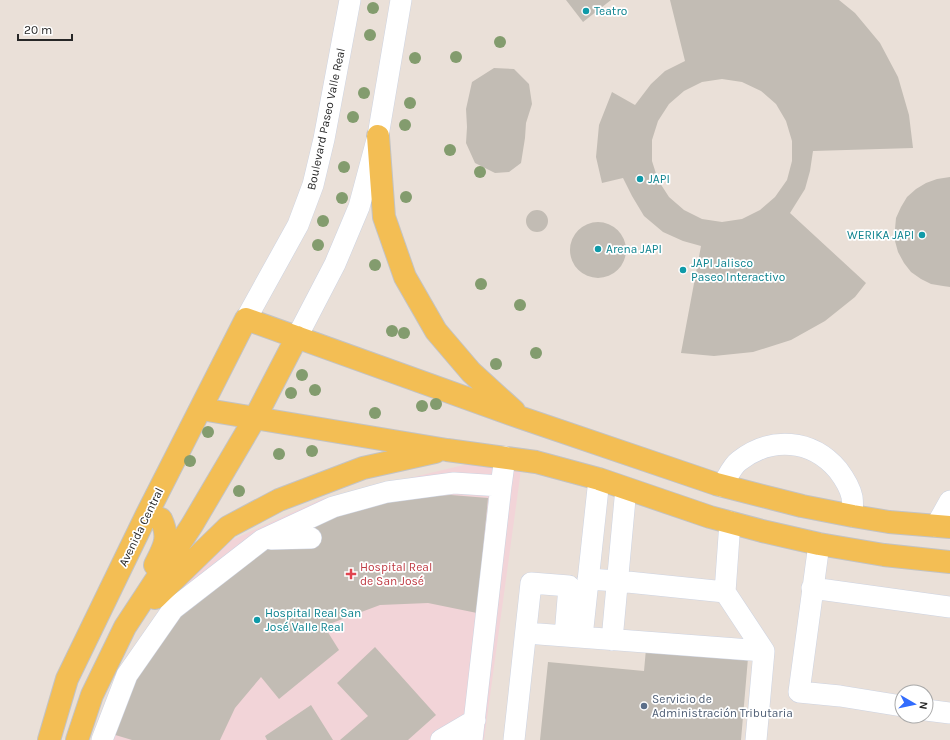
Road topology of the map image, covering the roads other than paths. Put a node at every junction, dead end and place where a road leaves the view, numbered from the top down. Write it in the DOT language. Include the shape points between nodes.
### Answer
graph roads {
  1 [pos="350,0"];
  2 [pos="401,0"];
  3 [pos="378,136"];
  4 [pos="246,318"];
  5 [pos="297,336"];
  6 [pos="200,409"];
  7 [pos="255,418"];
  8 [pos="522,418"];
  9 [pos="447,450"];
  10 [pos="506,457"];
  11 [pos="599,479"];
  12 [pos="325,482"];
  13 [pos="501,486"];
  14 [pos="722,486"];
  15 [pos="626,488"];
  16 [pos="950,501"];
  17 [pos="333,507"];
  18 [pos="147,514"];
  19 [pos="852,516"];
  20 [pos="730,522"];
  21 [pos="943,526"];
  22 [pos="592,536"];
  23 [pos="311,538"];
  24 [pos="262,540"];
  25 [pos="621,540"];
  26 [pos="819,544"];
  27 [pos="950,562"];
  28 [pos="588,579"];
  29 [pos="618,581"];
  30 [pos="812,588"];
  31 [pos="725,592"];
  32 [pos="950,607"];
  33 [pos="125,627"];
  34 [pos="526,633"];
  35 [pos="573,637"];
  36 [pos="612,640"];
  37 [pos="764,651"];
  38 [pos="894,705"];
  39 [pos="934,711"];
  40 [pos="950,713"];
  41 [pos="475,720"];
  42 [pos="49,740"];
  43 [pos="77,740"];
  44 [pos="102,740"];
  45 [pos="442,740"];
  46 [pos="472,740"];
  47 [pos="514,740"];
  48 [pos="756,740"];
  1 -- 4 [label="street, Boulevard Paseo Valle Real" via="313,185 298,225"];
  2 -- 3 [label="street"];
  3 -- 5 [label="street" via="359,207 335,264"];
  3 -- 8 [label="main road" via="384,217 405,277 436,331 471,372"];
  4 -- 5 [label="main road"];
  4 -- 6 [label="main road, Avenida Central"];
  5 -- 7 [label="main road"];
  5 -- 8 [label="main road"];
  6 -- 7 [label="main road"];
  6 -- 18 [label="main road, Avenida Central"];
  7 -- 9 [label="main road"];
  7 -- 33 [label="main road" via="192,525"];
  8 -- 14 [label="main road"];
  9 -- 10 [label="main road"];
  9 -- 12 [label="main road" via="363,468"];
  10 -- 11 [label="main road" via="536,462"];
  10 -- 13 [label="street"];
  11 -- 15 [label="main road"];
  11 -- 22 [label="street"];
  12 -- 17 [label="street"];
  12 -- 33 [label="main road" via="279,500 228,527"];
  13 -- 17 [label="street" via="454,483 387,492"];
  13 -- 41 [label="street"];
  14 -- 19 [label="main road"];
  14 -- 19 [label="street" via="738,462 759,448 784,443 808,448 830,460 845,479 852,496"];
  15 -- 20 [label="main road"];
  15 -- 25 [label="street"];
  16 -- 21 [label="street"];
  17 -- 24 [label="street"];
  18 -- 33 [label="main road" via="161,519 166,529 166,543"];
  18 -- 42 [label="main road, Avenida Central" via="67,680"];
  19 -- 21 [label="main road"];
  20 -- 26 [label="main road"];
  20 -- 31 [label="street"];
  22 -- 25 [label="street"];
  22 -- 28 [label="street"];
  23 -- 24 [label="street"];
  24 -- 44 [label="street" via="172,609 127,675"];
  25 -- 29 [label="street"];
  26 -- 27 [label="main road" via="884,555"];
  26 -- 30 [label="street"];
  28 -- 29 [label="street"];
  28 -- 35 [label="street"];
  29 -- 31 [label="street"];
  29 -- 36 [label="street"];
  30 -- 32 [label="street"];
  30 -- 38 [label="street" via="799,692"];
  31 -- 37 [label="street"];
  33 -- 43 [label="main road" via="92,695"];
  34 -- 35 [label="street"];
  34 -- 35 [label="street" via="531,583 569,586"];
  34 -- 47 [label="street"];
  35 -- 36 [label="street"];
  36 -- 37 [label="street"];
  37 -- 48 [label="street"];
  39 -- 40 [label="street"];
  41 -- 45 [label="street"];
  41 -- 46 [label="street"];
}
